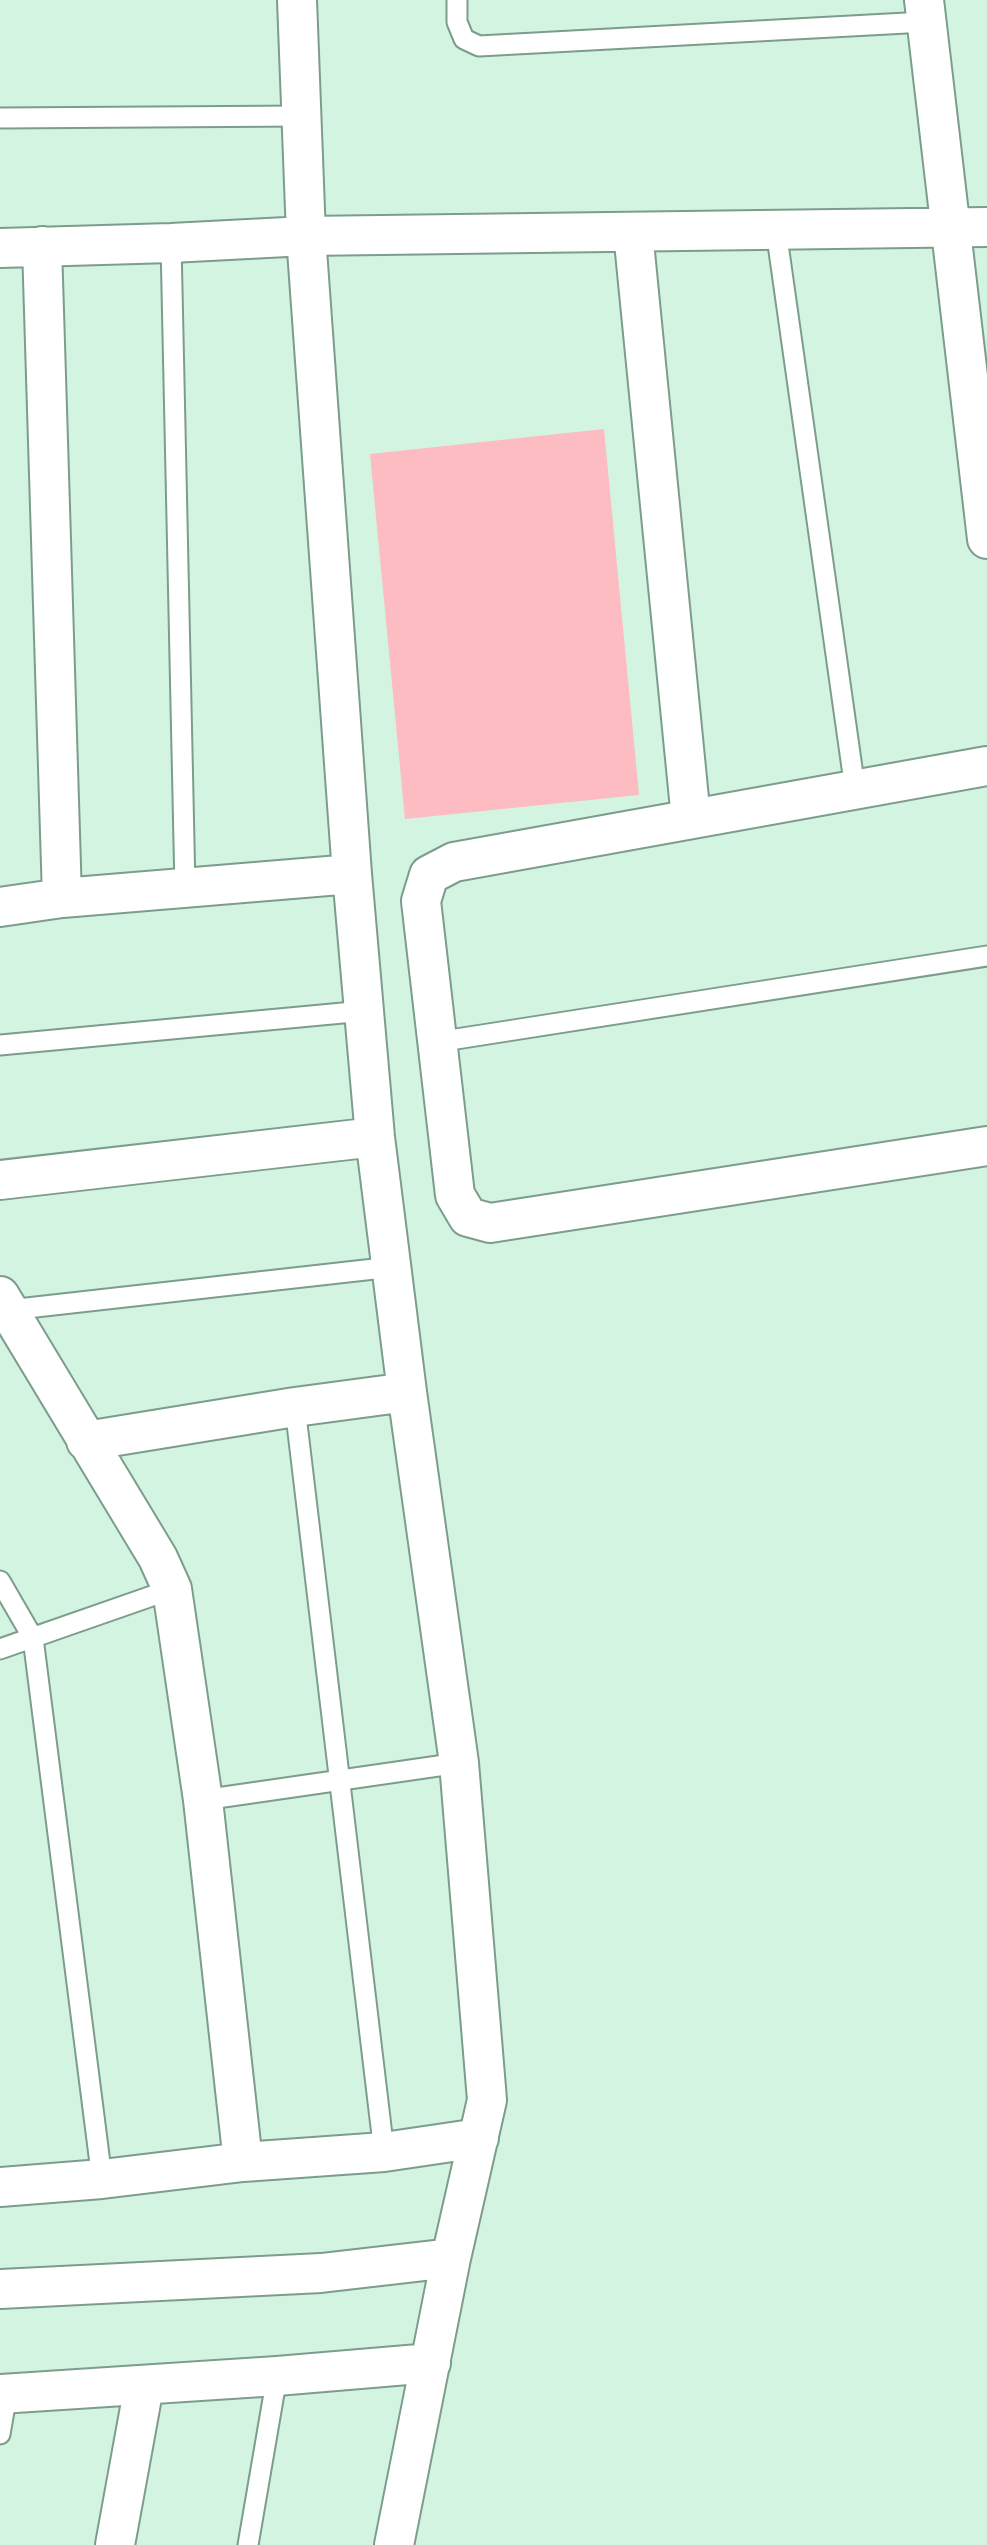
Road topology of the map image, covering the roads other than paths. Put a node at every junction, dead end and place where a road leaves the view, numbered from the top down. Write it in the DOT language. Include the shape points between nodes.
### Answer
graph roads {
  1 [pos="297,0"];
  2 [pos="457,0"];
  3 [pos="924,11"];
  4 [pos="303,116"];
  5 [pos="0,118"];
  6 [pos="970,227"];
  7 [pos="776,230"];
  8 [pos="633,232"];
  9 [pos="306,236"];
  10 [pos="171,243"];
  11 [pos="42,246"];
  12 [pos="0,248"];
  13 [pos="987,539"];
  14 [pos="987,766"];
  15 [pos="855,789"];
  16 [pos="691,819"];
  17 [pos="352,874"];
  18 [pos="184,889"];
  19 [pos="62,898"];
  20 [pos="0,907"];
  21 [pos="987,956"];
  22 [pos="364,1011"];
  23 [pos="437,1042"];
  24 [pos="0,1045"];
  25 [pos="375,1137"];
  26 [pos="987,1146"];
  27 [pos="0,1180"];
  28 [pos="392,1267"];
  29 [pos="5,1303"];
  30 [pos="407,1392"];
  31 [pos="295,1407"];
  32 [pos="86,1441"];
  33 [pos="0,1581"];
  34 [pos="172,1589"];
  35 [pos="33,1638"];
  36 [pos="0,1649"];
  37 [pos="459,1763"];
  38 [pos="338,1782"];
  39 [pos="203,1800"];
  40 [pos="479,2138"];
  41 [pos="384,2152"];
  42 [pos="243,2162"];
  43 [pos="103,2179"];
  44 [pos="0,2187"];
  45 [pos="451,2258"];
  46 [pos="0,2289"];
  47 [pos="431,2363"];
  48 [pos="277,2376"];
  49 [pos="144,2386"];
  50 [pos="4,2394"];
  51 [pos="0,2434"];
  52 [pos="115,2545"];
  53 [pos="248,2545"];
  54 [pos="394,2545"];
  1 -- 4 [label="street"];
  2 -- 3 [label="lane" via="457,22 464,39 479,46"];
  3 -- 6 [label="street"];
  4 -- 5 [label="lane"];
  4 -- 9 [label="street"];
  6 -- 7 [label="street"];
  6 -- 13 [label="street"];
  7 -- 8 [label="street"];
  7 -- 15 [label="lane"];
  8 -- 9 [label="street"];
  8 -- 16 [label="street"];
  9 -- 10 [label="street"];
  9 -- 17 [label="street"];
  10 -- 11 [label="street"];
  10 -- 18 [label="lane"];
  11 -- 12 [label="street"];
  11 -- 19 [label="street"];
  14 -- 15 [label="street"];
  15 -- 16 [label="street"];
  16 -- 23 [label="street" via="454,862 429,875 421,901"];
  17 -- 18 [label="street"];
  17 -- 22 [label="street"];
  18 -- 19 [label="street"];
  19 -- 20 [label="street"];
  21 -- 23 [label="lane"];
  22 -- 24 [label="lane"];
  22 -- 25 [label="street"];
  23 -- 26 [label="street" via="455,1195 468,1217 490,1223"];
  25 -- 27 [label="street"];
  25 -- 28 [label="street"];
  28 -- 29 [label="lane"];
  28 -- 30 [label="street"];
  29 -- 32 [label="street"];
  30 -- 31 [label="street"];
  30 -- 37 [label="street"];
  31 -- 32 [label="street"];
  31 -- 38 [label="lane"];
  32 -- 34 [label="street"];
  33 -- 35 [label="lane"];
  34 -- 35 [label="lane"];
  34 -- 39 [label="street"];
  35 -- 36 [label="lane"];
  35 -- 43 [label="lane"];
  37 -- 38 [label="lane"];
  37 -- 40 [label="street" via="487,2100"];
  38 -- 39 [label="lane"];
  38 -- 41 [label="lane"];
  39 -- 42 [label="street"];
  40 -- 41 [label="street"];
  40 -- 45 [label="street"];
  41 -- 42 [label="street"];
  42 -- 43 [label="street"];
  43 -- 44 [label="street"];
  45 -- 46 [label="street" via="321,2273"];
  45 -- 47 [label="street"];
  47 -- 48 [label="street"];
  47 -- 54 [label="street"];
  48 -- 49 [label="street"];
  48 -- 53 [label="lane"];
  49 -- 50 [label="street"];
  49 -- 52 [label="street"];
  50 -- 51 [label="lane"];
}
